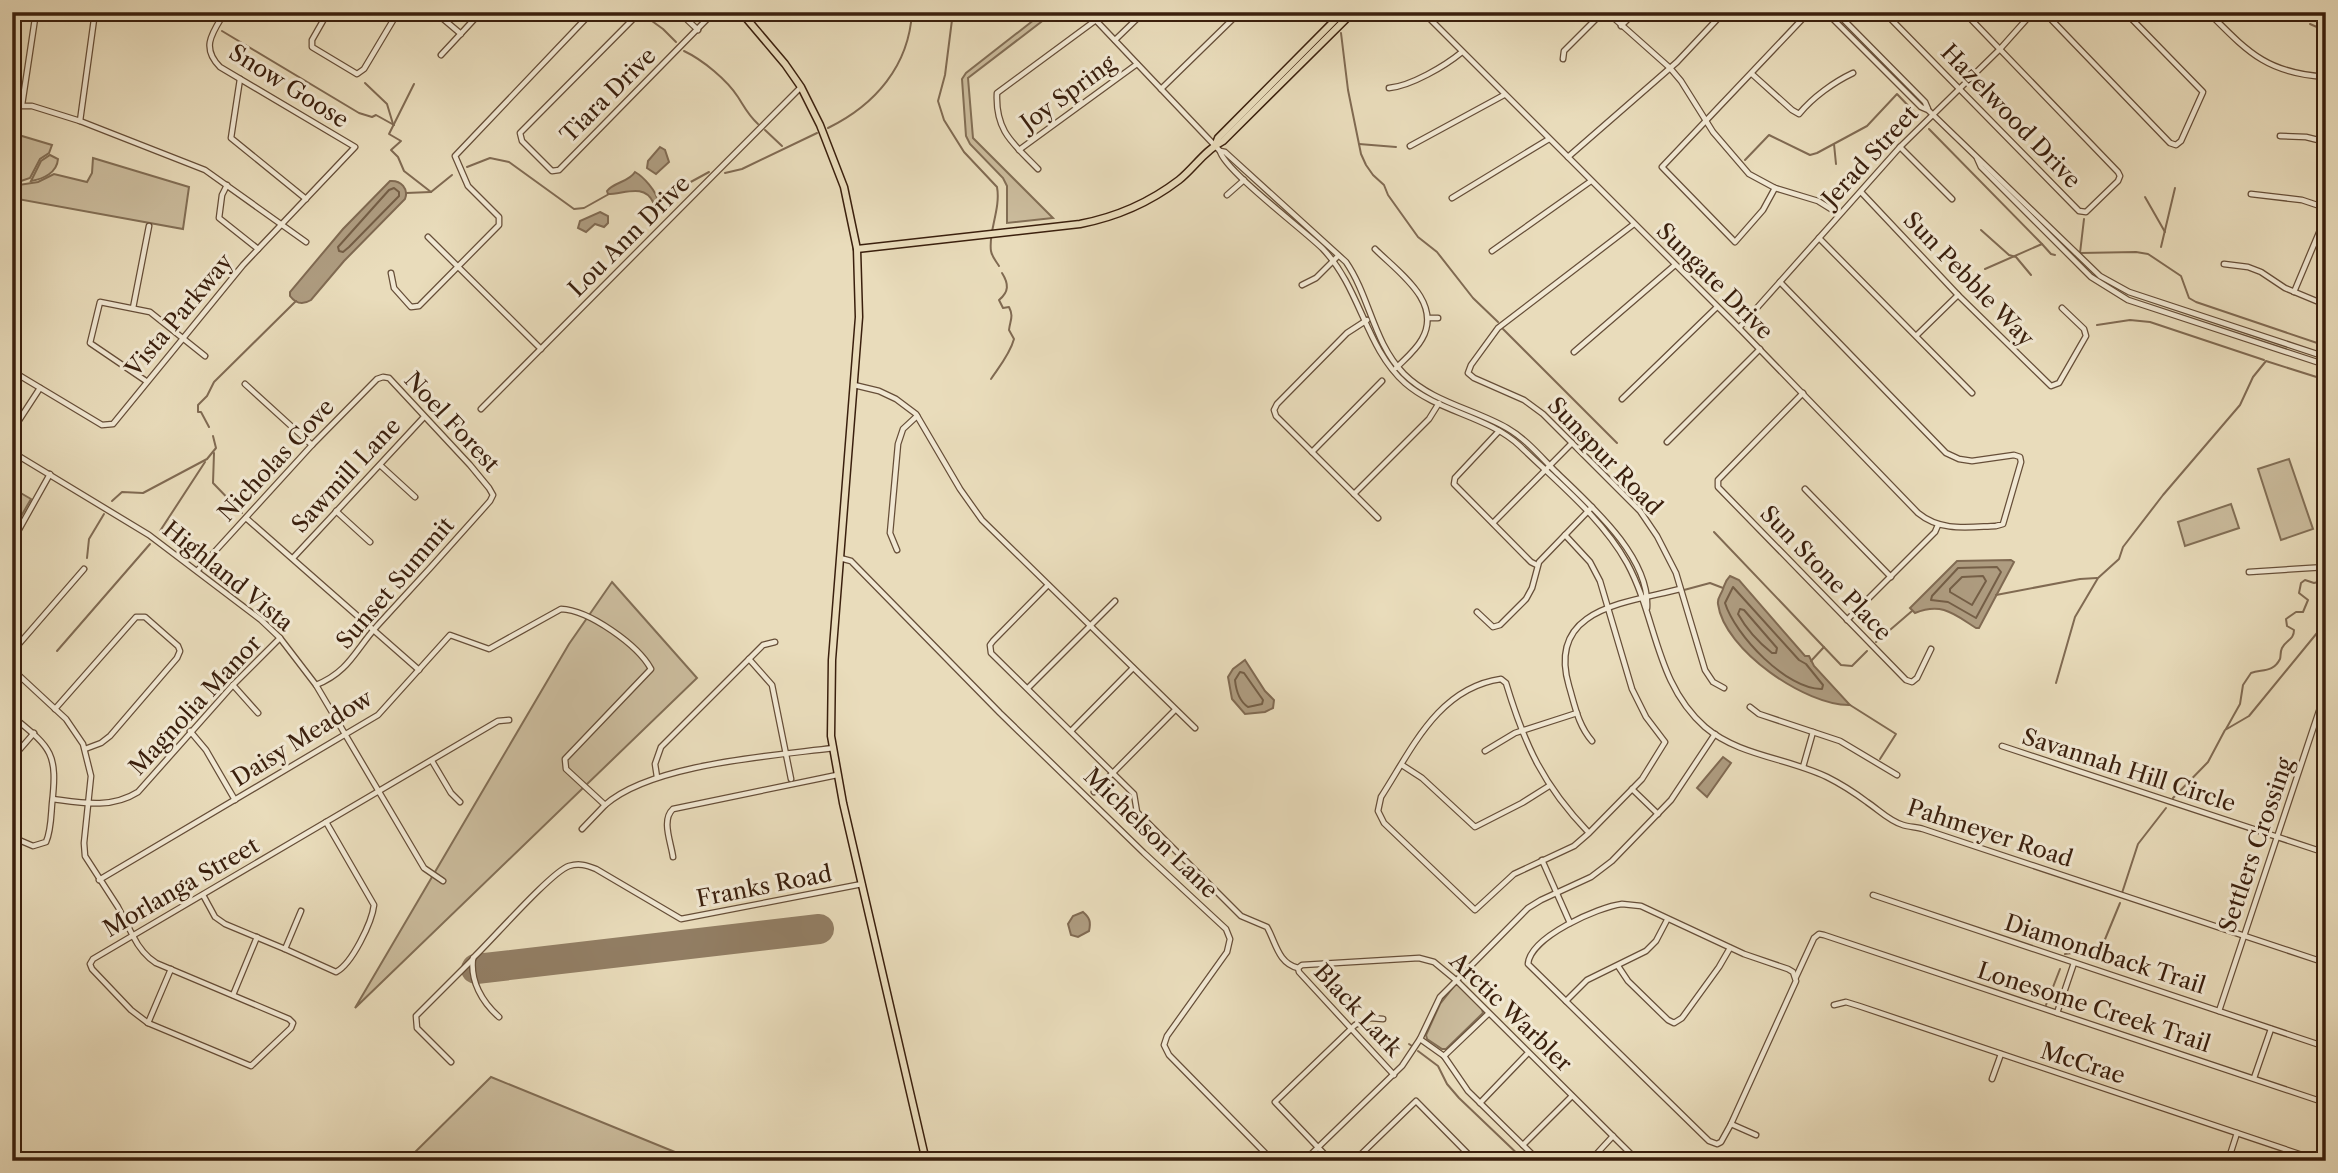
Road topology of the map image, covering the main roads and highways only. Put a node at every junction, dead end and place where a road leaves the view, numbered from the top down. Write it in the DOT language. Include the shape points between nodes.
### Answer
graph roads {
  1 [pos="741,12"];
  2 [pos="1348,13"];
  3 [pos="857,249"];
  4 [pos="926,1161"];
  1 -- 3 [label="main road" via="801,87 820,125 838,167"];
  2 -- 3 [label="main road" via="1217,149 1180,179 1128,210 1088,222"];
  3 -- 4 [label="main road" via="859,317 831,682 833,748"];
}
